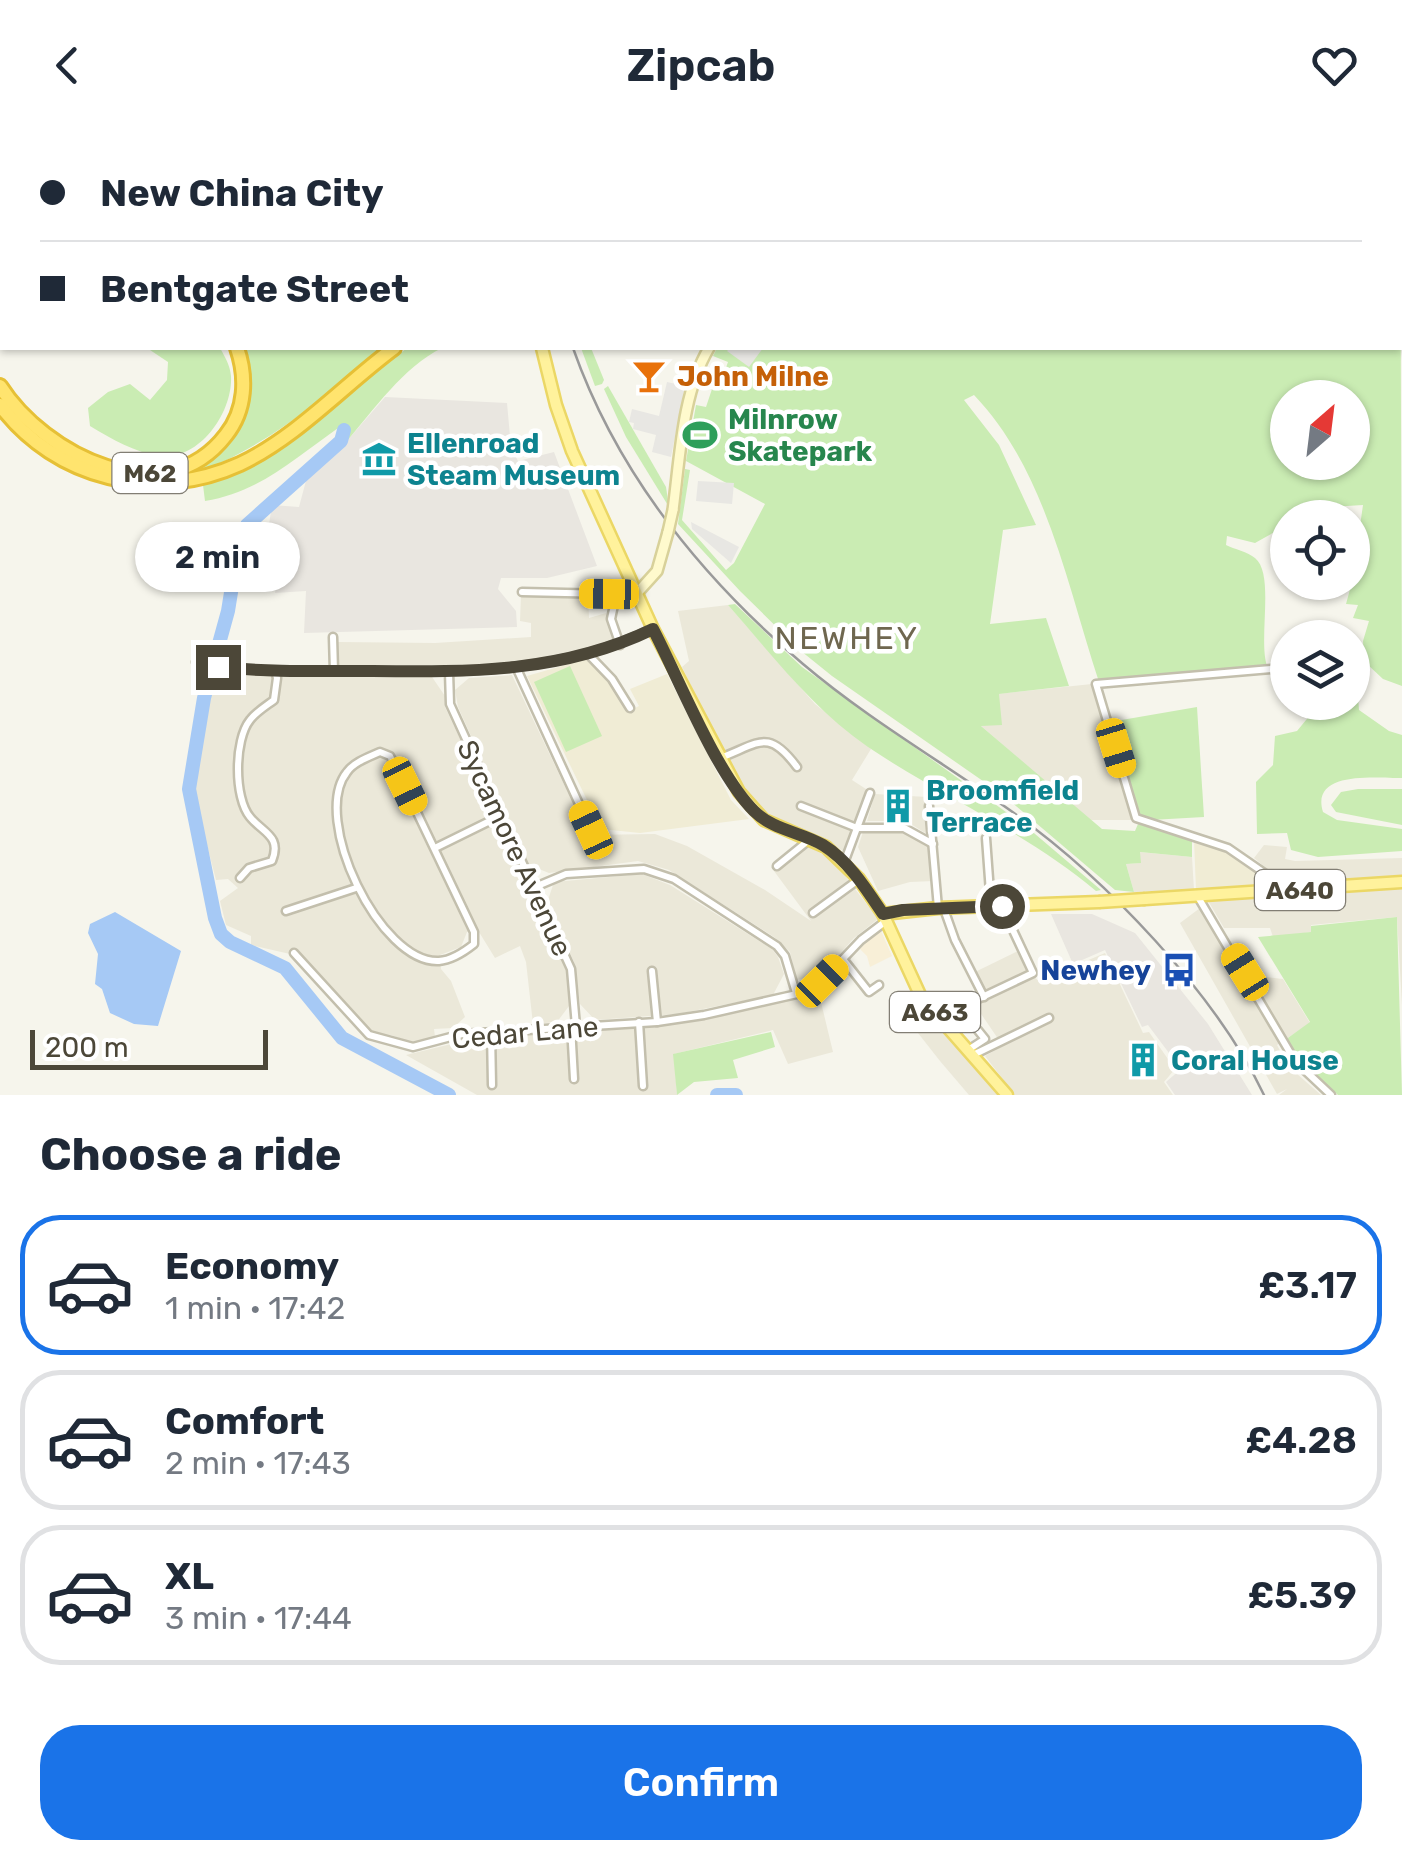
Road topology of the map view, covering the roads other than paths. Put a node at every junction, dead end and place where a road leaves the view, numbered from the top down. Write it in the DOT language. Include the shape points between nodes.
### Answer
graph roads {
  1 [pos="238,350"];
  2 [pos="392,350"];
  3 [pos="542,350"];
  4 [pos="708,350"];
  5 [pos="0,386"];
  6 [pos="0,405"];
  7 [pos="522,592"];
  8 [pos="638,592"];
  9 [pos="653,629"];
  10 [pos="333,637"];
  11 [pos="620,645"];
  12 [pos="586,652"];
  13 [pos="196,662"];
  14 [pos="1270,669"];
  15 [pos="275,670"];
  16 [pos="516,670"];
  17 [pos="334,671"];
  18 [pos="449,672"];
  19 [pos="630,708"];
  20 [pos="718,758"];
  21 [pos="797,767"];
  22 [pos="870,794"];
  23 [pos="802,806"];
  24 [pos="930,806"];
  25 [pos="500,816"];
  26 [pos="857,828"];
  27 [pos="591,830"];
  28 [pos="809,838"];
  29 [pos="986,838"];
  30 [pos="933,844"];
  31 [pos="435,848"];
  32 [pos="844,863"];
  33 [pos="777,866"];
  34 [pos="240,878"];
  35 [pos="859,879"];
  36 [pos="1402,882"];
  37 [pos="535,886"];
  38 [pos="356,888"];
  39 [pos="1274,892"];
  40 [pos="1198,897"];
  41 [pos="996,907"];
  42 [pos="941,908"];
  43 [pos="286,911"];
  44 [pos="813,913"];
  45 [pos="885,918"];
  46 [pos="294,952"];
  47 [pos="844,959"];
  48 [pos="652,970"];
  49 [pos="879,985"];
  50 [pos="796,994"];
  51 [pos="984,997"];
  52 [pos="940,1017"];
  53 [pos="1048,1018"];
  54 [pos="639,1022"];
  55 [pos="657,1022"];
  56 [pos="574,1026"];
  57 [pos="949,1028"];
  58 [pos="491,1032"];
  59 [pos="970,1053"];
  60 [pos="574,1080"];
  61 [pos="492,1085"];
  62 [pos="642,1086"];
  63 [pos="1007,1095"];
  64 [pos="1331,1095"];
  1 -- 5 [label="highway, M62" via="244,390 232,427 194,464 174,470 140,474 64,450"];
  2 -- 6 [label="highway, M62" via="254,456 186,482 151,484 94,474 56,458"];
  3 -- 8 [label="main road" via="572,451"];
  4 -- 8 [label="street, bridge" via="699,366 657,571"];
  7 -- 11 [label="street" via="609,594"];
  8 -- 9 [label="main road"];
  9 -- 11 [label="street"];
  9 -- 20 [label="main road"];
  10 -- 17 [label="street"];
  11 -- 12 [label="street"];
  12 -- 16 [label="street"];
  12 -- 19 [label="street"];
  13 -- 15 [label="street"];
  14 -- 39 [label="street" via="1096,684 1136,818 1228,848 1273,878"];
  15 -- 17 [label="street"];
  15 -- 34 [label="street" via="274,700 246,724 236,784 248,816 266,828 275,852"];
  16 -- 18 [label="street"];
  16 -- 27 [label="street"];
  17 -- 18 [label="street"];
  18 -- 25 [label="street, Sycamore Avenue" via="450,704"];
  20 -- 21 [label="street" via="772,741"];
  20 -- 28 [label="main road" via="757,814"];
  22 -- 26 [label="street"];
  23 -- 26 [label="street"];
  24 -- 30 [label="street"];
  25 -- 31 [label="street"];
  25 -- 37 [label="street, Sycamore Avenue"];
  26 -- 30 [label="street" via="904,828"];
  26 -- 32 [label="street"];
  28 -- 32 [label="main road"];
  28 -- 33 [label="street"];
  29 -- 41 [label="street"];
  30 -- 42 [label="street"];
  31 -- 38 [label="street" via="474,932 474,944 463,953 437,961 416,954"];
  31 -- 38 [label="street" via="390,756 380,752 356,764 340,789 342,846"];
  32 -- 35 [label="main road"];
  35 -- 44 [label="street"];
  35 -- 45 [label="main road"];
  36 -- 39 [label="main road, A640"];
  37 -- 50 [label="street" via="566,874 659,872 777,946"];
  37 -- 56 [label="street, Sycamore Avenue" via="571,969"];
  38 -- 43 [label="street"];
  39 -- 40 [label="main road, A640"];
  40 -- 41 [label="main road, A640, bridge"];
  40 -- 64 [label="street" via="1296,1062"];
  41 -- 42 [label="main road, A640"];
  41 -- 51 [label="street" via="1033,973"];
  42 -- 45 [label="main road, A640"];
  42 -- 51 [label="street"];
  45 -- 47 [label="street, Cedar Lane"];
  45 -- 52 [label="main road, A663" via="920,997"];
  46 -- 58 [label="street, Cedar Lane" via="369,1035 412,1046"];
  47 -- 49 [label="street" via="869,992"];
  47 -- 50 [label="street, Cedar Lane" via="817,985"];
  48 -- 55 [label="street"];
  50 -- 55 [label="street, Cedar Lane"];
  51 -- 52 [label="street"];
  52 -- 57 [label="main road, A663"];
  53 -- 59 [label="street"];
  54 -- 55 [label="street, Cedar Lane"];
  54 -- 56 [label="street, Cedar Lane"];
  54 -- 62 [label="street, Cedar Lane"];
  56 -- 58 [label="street, Cedar Lane"];
  56 -- 60 [label="street, Sycamore Avenue"];
  57 -- 59 [label="main road, A663"];
  57 -- 59 [label="street" via="968,1018 985,1039"];
  58 -- 61 [label="street"];
  59 -- 63 [label="main road, A663"];
}
